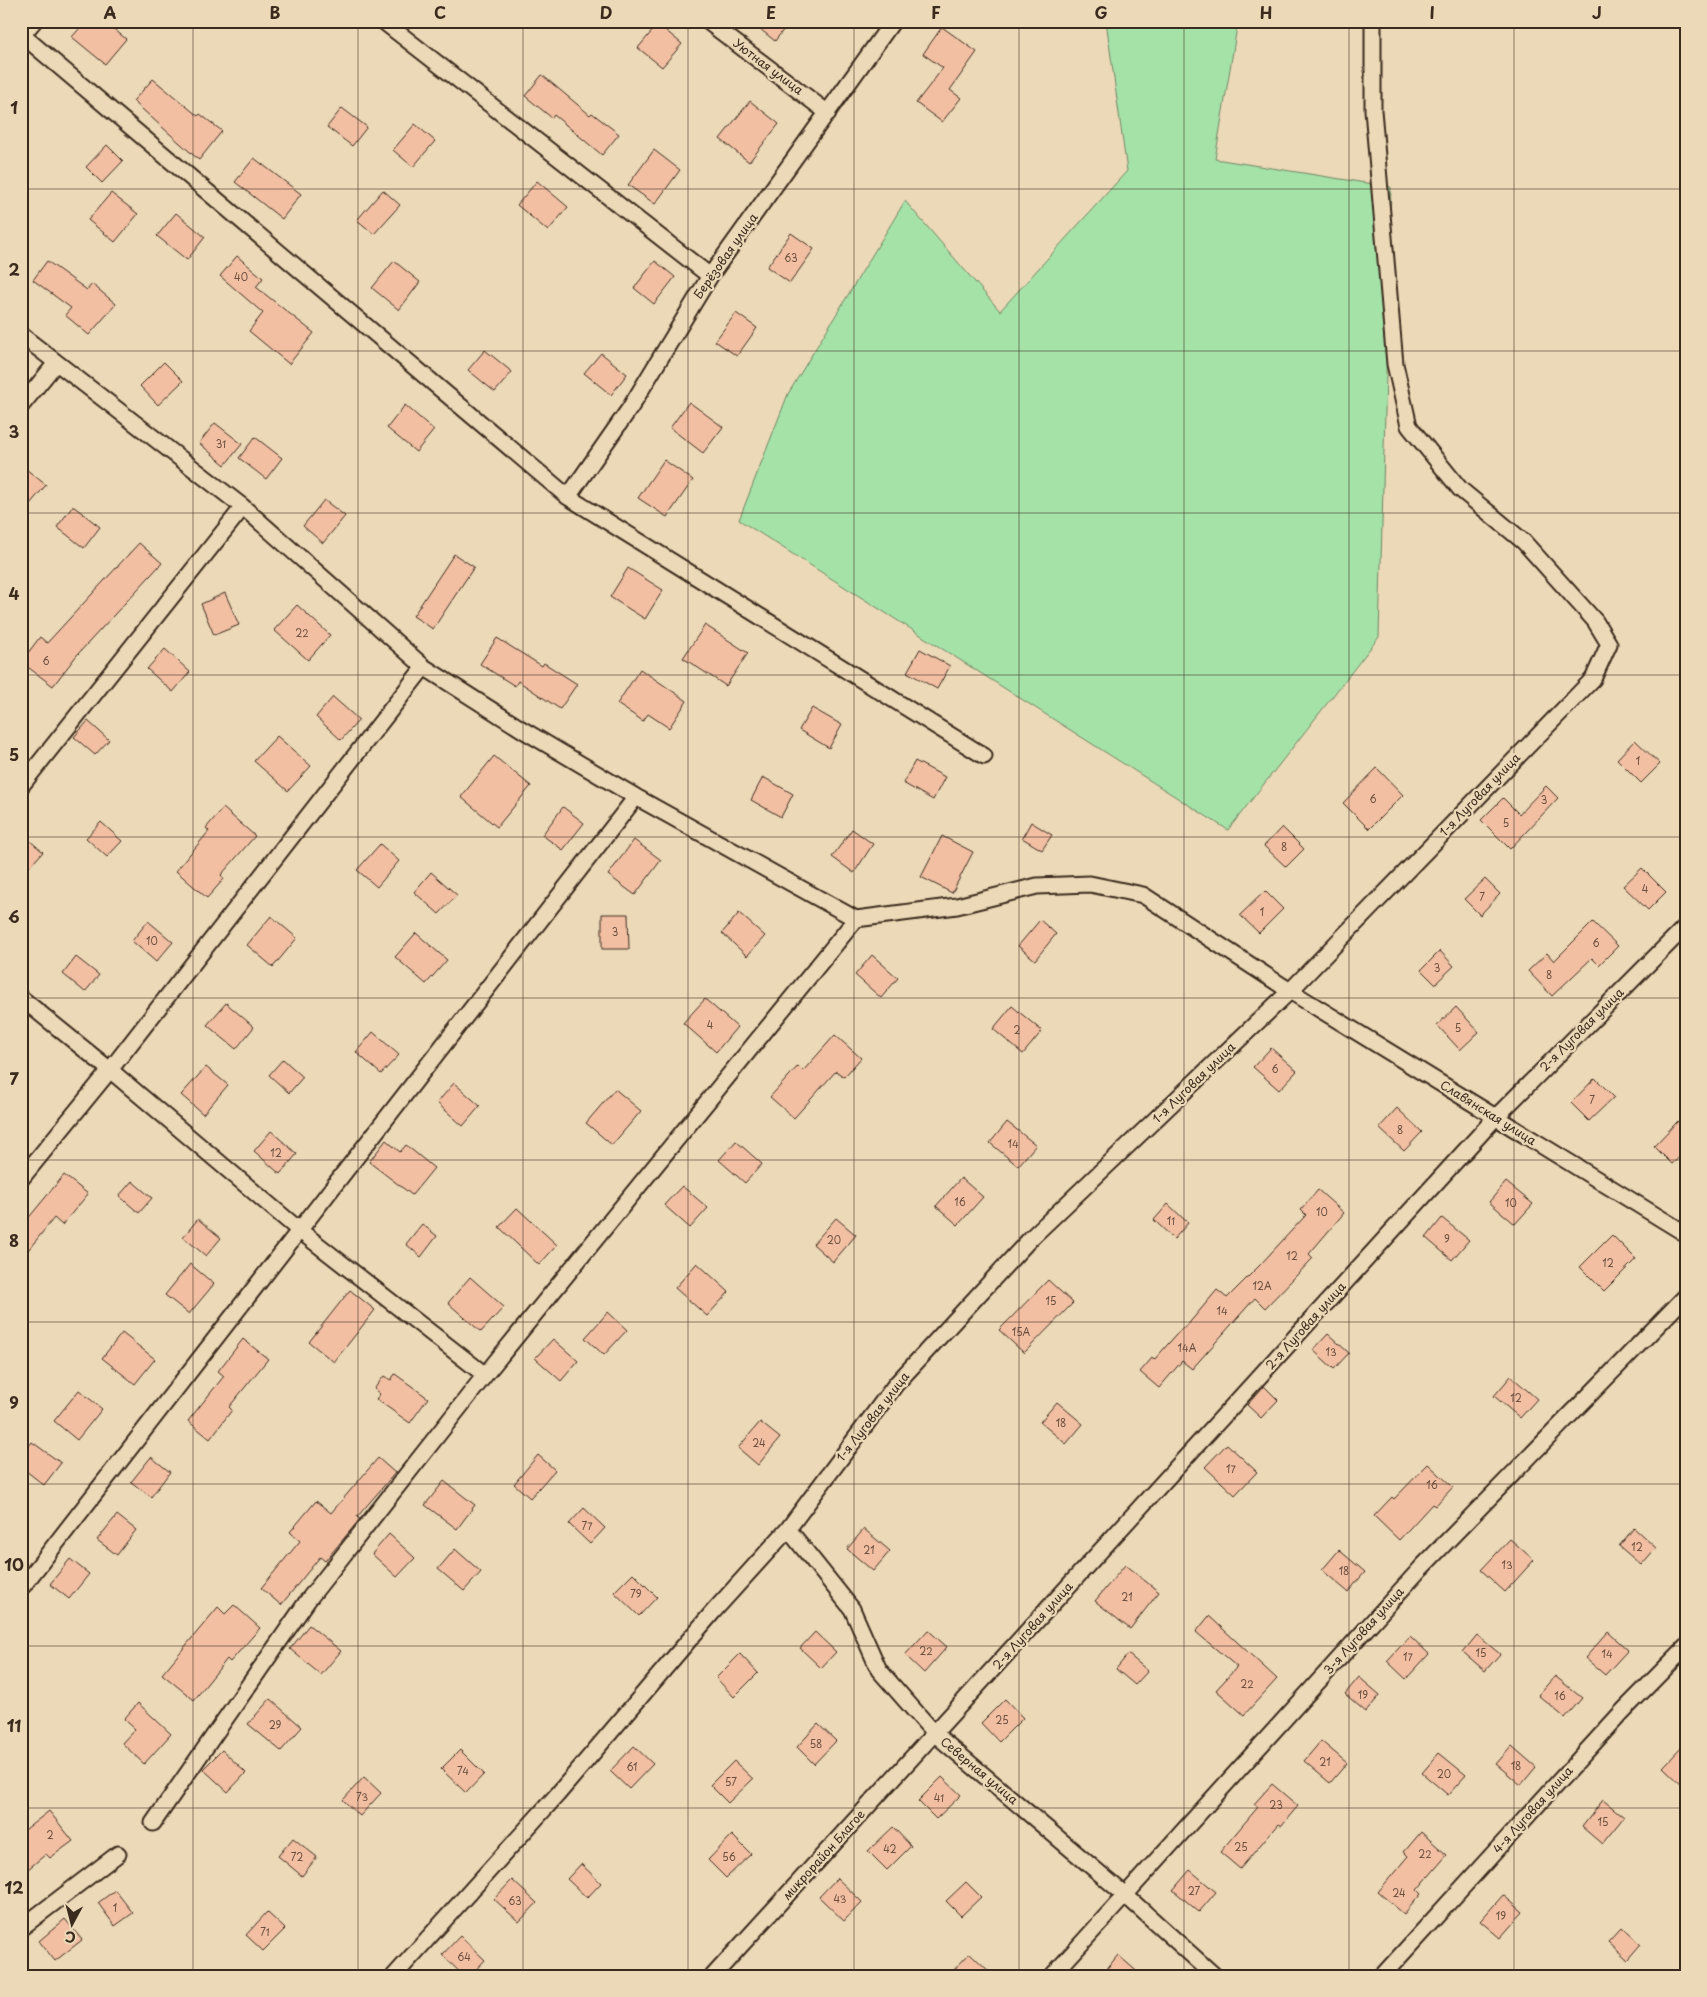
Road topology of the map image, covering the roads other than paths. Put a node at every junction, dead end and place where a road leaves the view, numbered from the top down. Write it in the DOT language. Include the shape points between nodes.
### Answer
graph roads {
  1 [pos="34,21"];
  2 [pos="383,21"];
  3 [pos="707,21"];
  4 [pos="893,21"];
  5 [pos="1373,21"];
  6 [pos="22,34"];
  7 [pos="828,113"];
  8 [pos="710,276"];
  9 [pos="21,335"];
  10 [pos="56,363"];
  11 [pos="21,406"];
  12 [pos="568,497"];
  13 [pos="243,507"];
  14 [pos="424,667"];
  15 [pos="984,756"];
  16 [pos="21,786"];
  17 [pos="636,798"];
  18 [pos="856,919"];
  19 [pos="1686,926"];
  20 [pos="1290,991"];
  21 [pos="21,998"];
  22 [pos="110,1070"];
  23 [pos="1495,1118"];
  24 [pos="21,1179"];
  25 [pos="299,1230"];
  26 [pos="1686,1234"];
  27 [pos="1686,1296"];
  28 [pos="485,1375"];
  29 [pos="788,1529"];
  30 [pos="23,1586"];
  31 [pos="1686,1647"];
  32 [pos="935,1734"];
  33 [pos="153,1823"];
  34 [pos="118,1854"];
  35 [pos="1124,1894"];
  36 [pos="21,1928"];
  37 [pos="394,1976"];
  38 [pos="713,1976"];
  39 [pos="1052,1976"];
  40 [pos="1215,1976"];
  41 [pos="1382,1976"];
  1 -- 6 [label="street"];
  2 -- 8 [label="street"];
  3 -- 7 [label="street, Уютная улица"];
  4 -- 7 [label="street, Берёзовая улица"];
  5 -- 20 [label="street, 1-я Луговая улица" via="1373,110 1393,344 1408,426 1460,488 1524,542 1595,621 1609,644 1593,678"];
  6 -- 12 [label="street"];
  7 -- 8 [label="street, Берёзовая улица"];
  8 -- 12 [label="street, Берёзовая улица" via="630,408"];
  9 -- 10 [label="street"];
  10 -- 11 [label="street"];
  10 -- 13 [label="street"];
  12 -- 15 [label="street"];
  13 -- 14 [label="street"];
  13 -- 16 [label="street"];
  14 -- 17 [label="street"];
  14 -- 22 [label="street"];
  17 -- 18 [label="street"];
  17 -- 25 [label="street"];
  18 -- 20 [label="street, Славянская улица" via="957,906 1037,886 1090,884 1143,895"];
  18 -- 28 [label="street"];
  19 -- 23 [label="street, 2-я Луговая улица"];
  20 -- 23 [label="street, Славянская улица"];
  20 -- 29 [label="street, 1-я Луговая улица" via="1031,1238 896,1384"];
  21 -- 22 [label="street"];
  22 -- 24 [label="street"];
  22 -- 25 [label="street"];
  23 -- 26 [label="street, Славянская улица"];
  23 -- 32 [label="street, 2-я Луговая улица"];
  25 -- 28 [label="street"];
  25 -- 30 [label="street"];
  27 -- 35 [label="street, 3-я Луговая улица" via="1421,1568"];
  28 -- 33 [label="street" via="308,1600"];
  29 -- 32 [label="street, Северная улица" via="852,1609 879,1670"];
  29 -- 37 [label="street, 1-я Луговая улица" via="557,1795"];
  31 -- 41 [label="street, 4-я Луговая улица" via="1622,1712"];
  32 -- 35 [label="street, Северная улица"];
  32 -- 38 [label="street, микрорайон Благое"];
  34 -- 36 [label="street"];
  35 -- 39 [label="street, 3-я Луговая улица"];
  35 -- 40 [label="street, Северная улица"];
}
